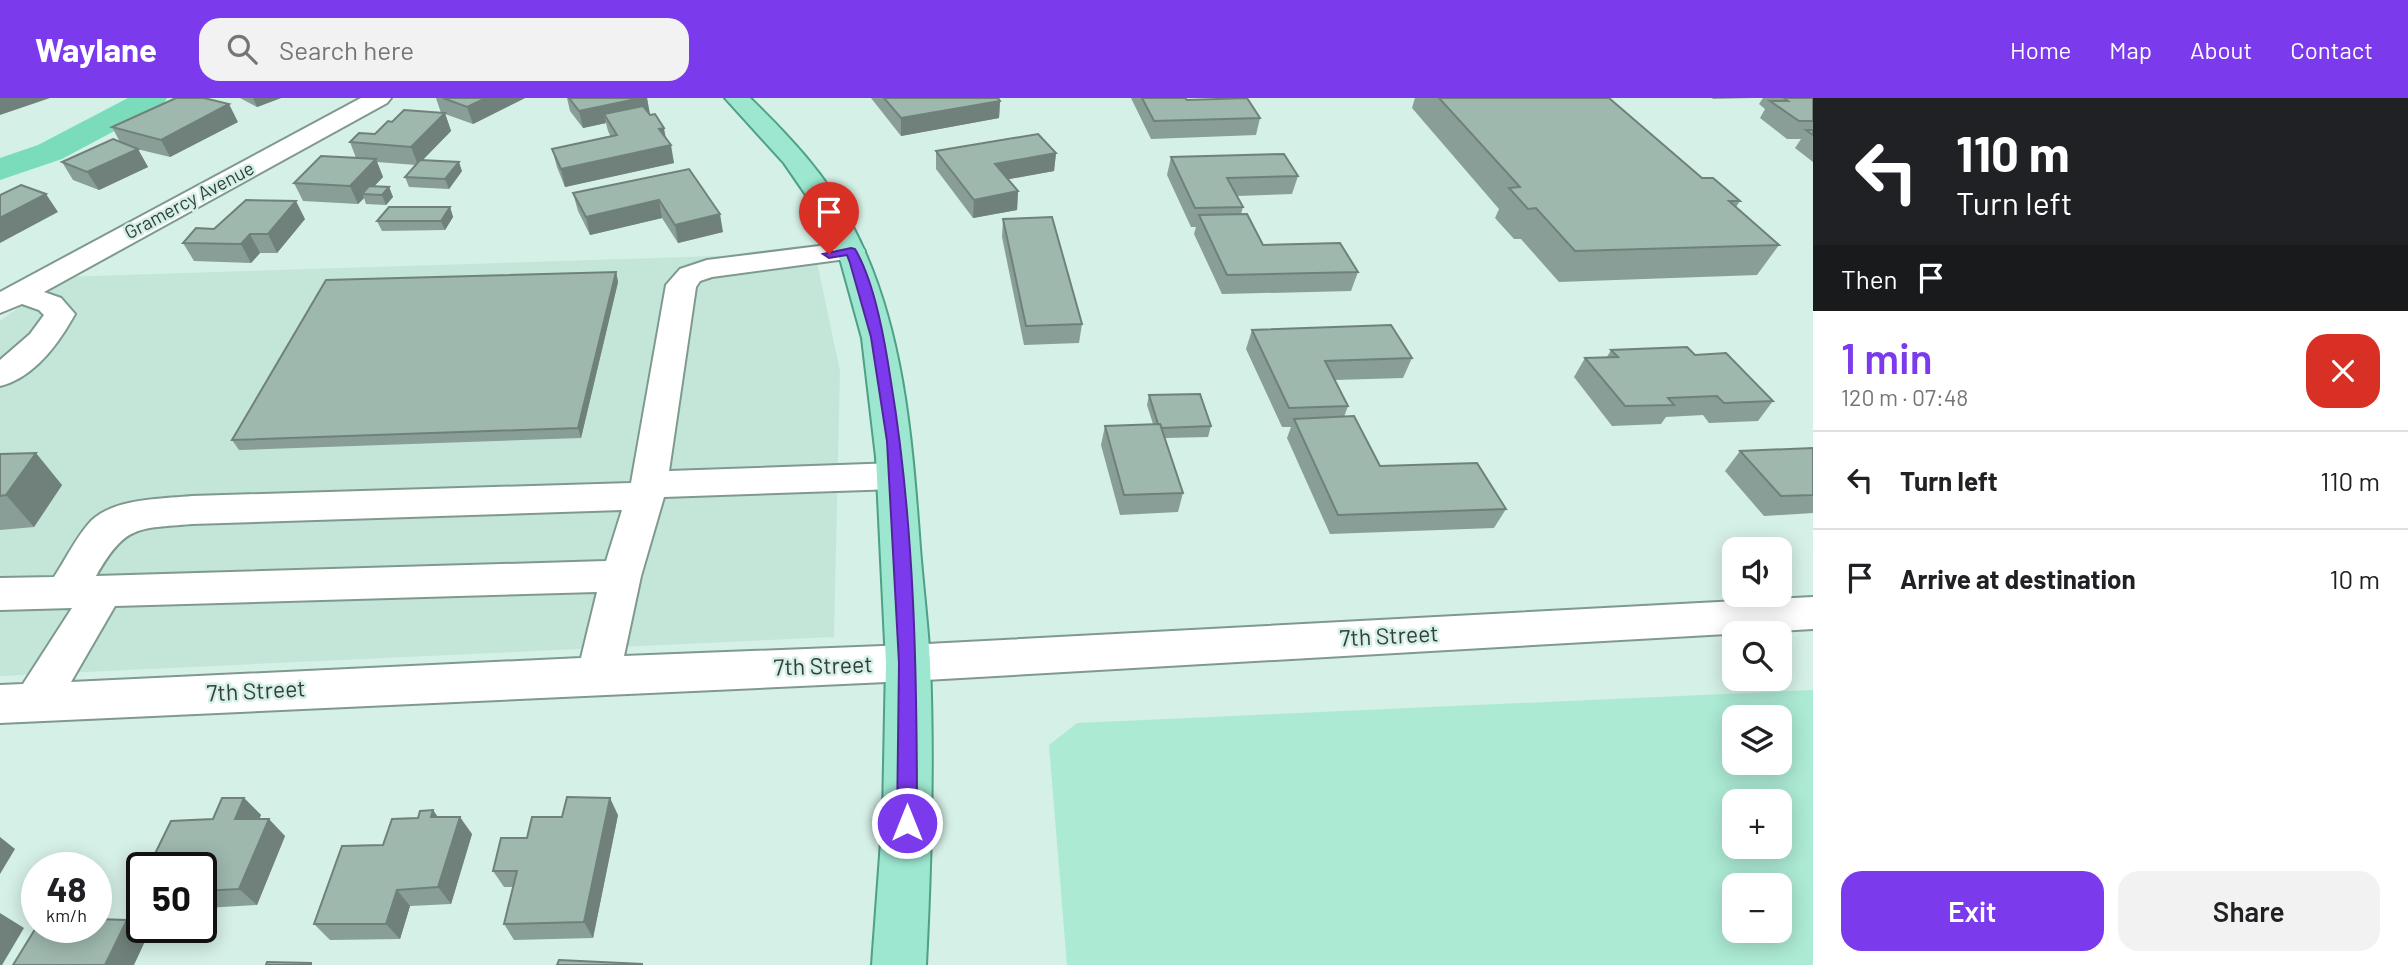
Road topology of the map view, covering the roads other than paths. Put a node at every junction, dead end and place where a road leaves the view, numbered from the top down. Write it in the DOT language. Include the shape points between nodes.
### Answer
graph roads {
  1 [pos="379,98"];
  2 [pos="737,98"];
  3 [pos="851,251"];
  4 [pos="10,298"];
  5 [pos="0,376"];
  6 [pos="896,476"];
  7 [pos="647,491"];
  8 [pos="621,576"];
  9 [pos="84,593"];
  10 [pos="0,594"];
  11 [pos="1813,613"];
  12 [pos="908,663"];
  13 [pos="598,675"];
  14 [pos="18,703"];
  15 [pos="900,965"];
  1 -- 4 [label="street, Gramercy Avenue"];
  2 -- 3 [label="main road" via="803,169 826,201"];
  3 -- 6 [label="main road" via="877,337"];
  3 -- 7 [label="street" via="707,269 690,275 681,285"];
  4 -- 5 [label="street" via="50,304 60,314 47,338"];
  6 -- 7 [label="street"];
  6 -- 12 [label="main road"];
  7 -- 8 [label="street"];
  7 -- 9 [label="street" via="152,514 107,529"];
  8 -- 9 [label="street"];
  8 -- 13 [label="street"];
  9 -- 10 [label="street"];
  9 -- 14 [label="street"];
  11 -- 12 [label="street, 7th Street"];
  12 -- 13 [label="street, 7th Street"];
  12 -- 15 [label="main road" via="907,848"];
  13 -- 14 [label="street, 7th Street"];
}
